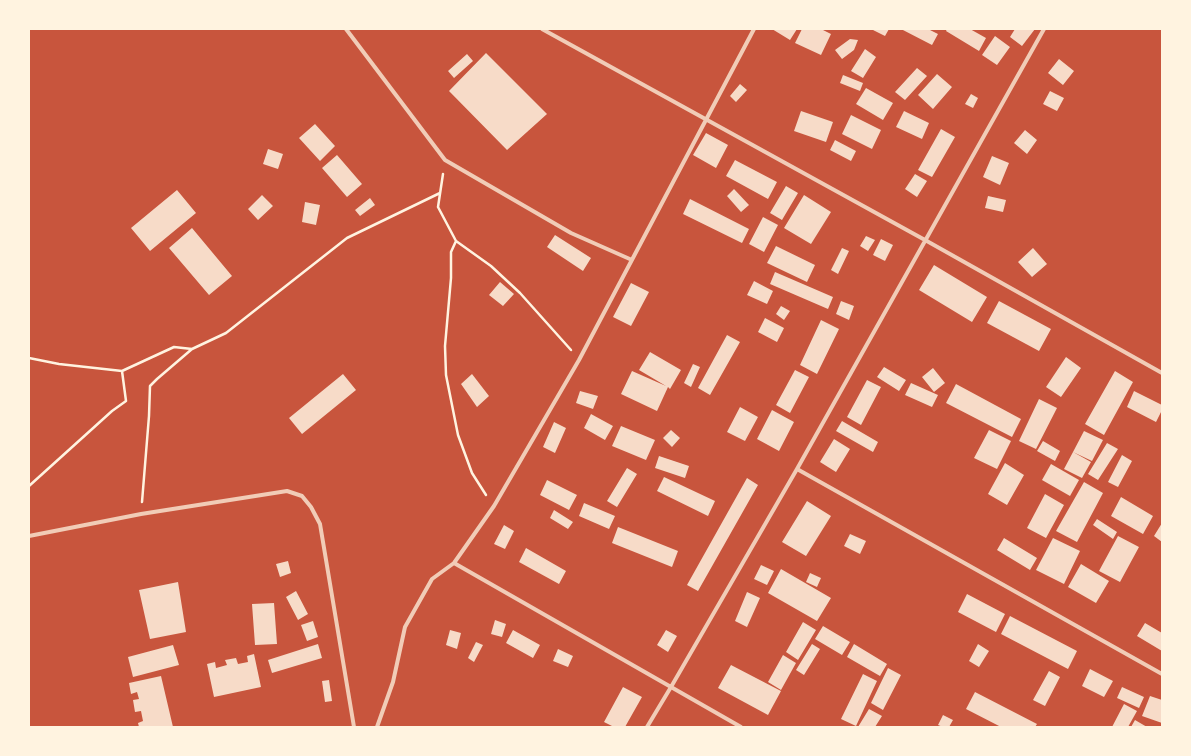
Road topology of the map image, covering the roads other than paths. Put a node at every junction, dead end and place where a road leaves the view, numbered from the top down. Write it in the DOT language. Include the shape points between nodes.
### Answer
graph roads {
  1 [pos="346,29"];
  2 [pos="542,29"];
  3 [pos="754,29"];
  4 [pos="1044,29"];
  5 [pos="706,119"];
  6 [pos="925,240"];
  7 [pos="632,260"];
  8 [pos="1162,373"];
  9 [pos="796,470"];
  10 [pos="29,536"];
  11 [pos="454,563"];
  12 [pos="1162,674"];
  13 [pos="671,688"];
  14 [pos="354,727"];
  15 [pos="377,727"];
  16 [pos="647,727"];
  17 [pos="741,727"];
  1 -- 7 [label="street" via="445,160 571,233"];
  2 -- 5 [label="street"];
  3 -- 5 [label="street"];
  4 -- 6 [label="street"];
  5 -- 6 [label="street"];
  5 -- 7 [label="street"];
  6 -- 8 [label="street"];
  6 -- 9 [label="street"];
  7 -- 11 [label="street" via="579,360 494,506"];
  9 -- 12 [label="street"];
  9 -- 13 [label="street"];
  10 -- 14 [label="street" via="141,514 287,492 302,496 320,524"];
  11 -- 13 [label="street"];
  11 -- 15 [label="street" via="432,579 405,627 393,682"];
  13 -- 16 [label="street"];
  13 -- 17 [label="street"];
}
